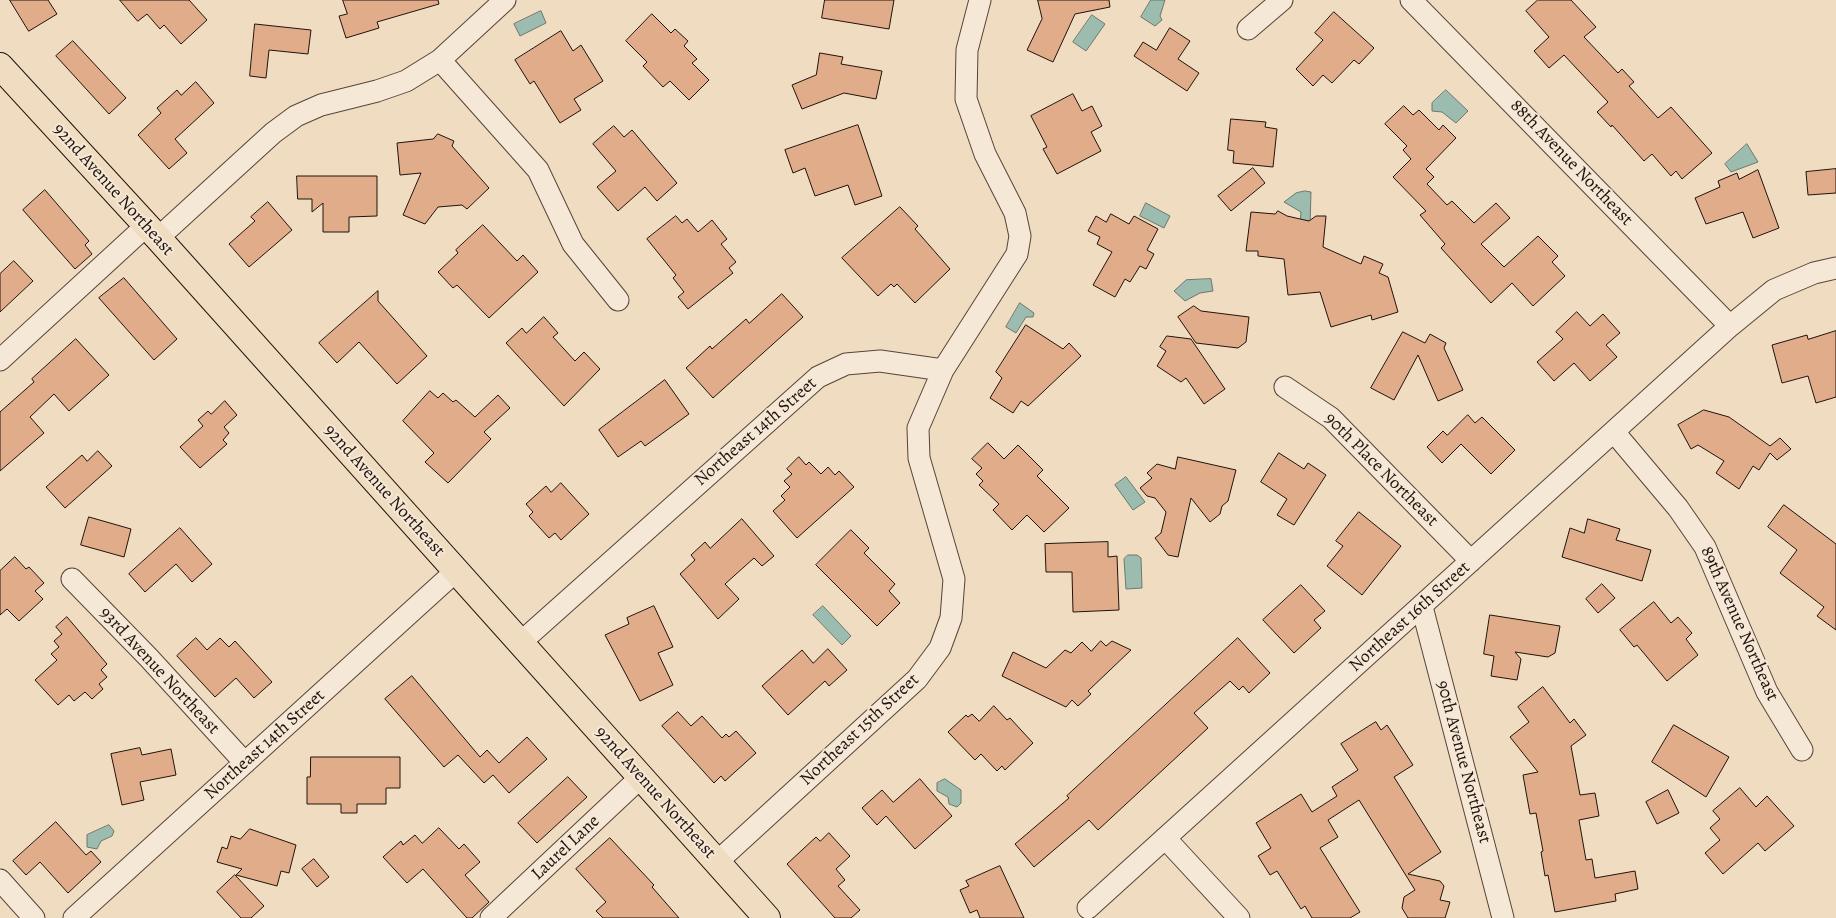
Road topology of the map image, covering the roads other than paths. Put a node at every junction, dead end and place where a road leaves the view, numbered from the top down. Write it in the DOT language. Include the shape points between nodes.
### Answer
graph roads {
  1 [pos="505,0"];
  2 [pos="980,0"];
  3 [pos="1282,0"];
  4 [pos="1411,0"];
  5 [pos="1248,29"];
  6 [pos="440,60"];
  7 [pos="0,66"];
  8 [pos="152,232"];
  9 [pos="1836,268"];
  10 [pos="618,300"];
  11 [pos="1730,326"];
  12 [pos="0,360"];
  13 [pos="943,370"];
  14 [pos="1285,386"];
  15 [pos="1614,432"];
  16 [pos="1471,561"];
  17 [pos="456,571"];
  18 [pos="72,579"];
  19 [pos="1422,607"];
  20 [pos="520,642"];
  21 [pos="1802,750"];
  22 [pos="245,763"];
  23 [pos="641,777"];
  24 [pos="1165,838"];
  25 [pos="717,862"];
  26 [pos="0,880"];
  27 [pos="1088,908"];
  28 [pos="765,917"];
  29 [pos="34,918"];
  30 [pos="74,918"];
  31 [pos="491,918"];
  32 [pos="1239,918"];
  33 [pos="1503,918"];
  1 -- 6 [label="street"];
  2 -- 13 [label="street" via="967,50 966,99 985,154 1015,212 1020,236 1016,254"];
  3 -- 5 [label="street"];
  4 -- 11 [label="street, 88th Avenue Northeast"];
  6 -- 8 [label="street" via="406,81 321,105 296,116"];
  6 -- 10 [label="street" via="538,170 573,244"];
  7 -- 8 [label="main road, 92nd Avenue Northeast"];
  8 -- 12 [label="street"];
  8 -- 17 [label="main road, 92nd Avenue Northeast"];
  9 -- 11 [label="street, Northeast 16th Street" via="1814,273 1774,290"];
  11 -- 15 [label="street, Northeast 16th Street"];
  13 -- 20 [label="street, Northeast 14th Street" via="880,361 846,364 818,377"];
  13 -- 25 [label="street, Northeast 15th Street" via="918,428 920,458 954,579 951,618 940,648 917,679 892,704"];
  14 -- 16 [label="street, 90th Place Northeast" via="1331,418"];
  15 -- 16 [label="street, Northeast 16th Street"];
  15 -- 21 [label="street, 89th Avenue Northeast" via="1678,508 1705,547 1767,692"];
  16 -- 19 [label="street, Northeast 16th Street"];
  17 -- 20 [label="main road, 92nd Avenue Northeast"];
  17 -- 22 [label="street, Northeast 14th Street"];
  18 -- 22 [label="street, 93rd Avenue Northeast"];
  19 -- 24 [label="street, Northeast 16th Street"];
  19 -- 33 [label="street, 90th Avenue Northeast"];
  20 -- 23 [label="main road, 92nd Avenue Northeast"];
  22 -- 30 [label="street, Northeast 14th Street"];
  23 -- 25 [label="main road, 92nd Avenue Northeast"];
  23 -- 31 [label="street, Laurel Lane"];
  24 -- 27 [label="street, Northeast 16th Street"];
  24 -- 32 [label="street"];
  25 -- 28 [label="main road, 92nd Avenue Northeast"];
  26 -- 29 [label="street"];
}
